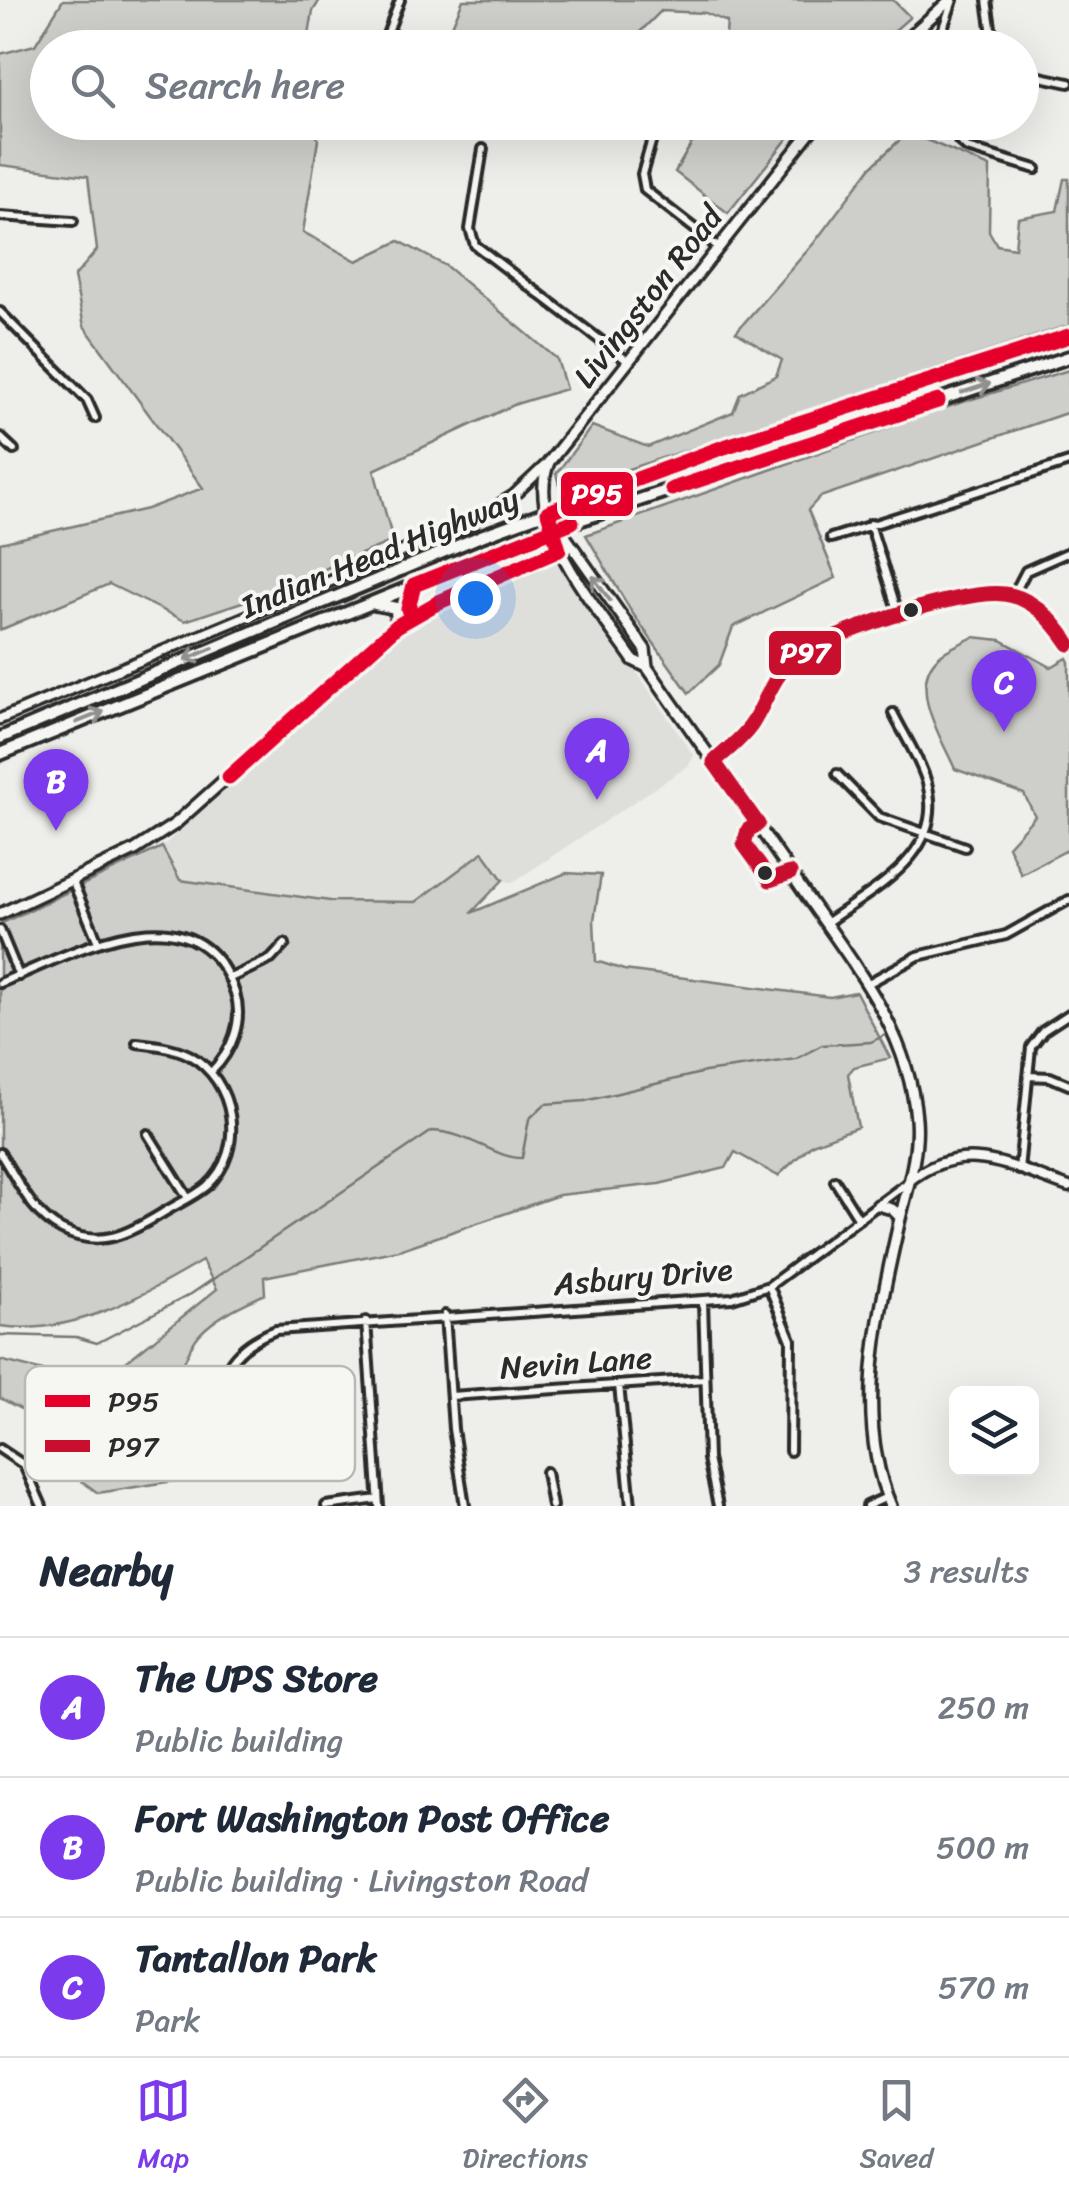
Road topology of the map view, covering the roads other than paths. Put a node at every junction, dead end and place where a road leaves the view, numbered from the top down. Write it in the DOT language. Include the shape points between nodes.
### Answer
graph roads {
  1 [pos="400,0"];
  2 [pos="952,0"];
  3 [pos="987,0"];
  4 [pos="389,30"];
  5 [pos="917,30"];
  6 [pos="942,30"];
  7 [pos="991,30"];
  8 [pos="1039,76"];
  9 [pos="1069,83"];
  10 [pos="652,140"];
  11 [pos="804,140"];
  12 [pos="959,140"];
  13 [pos="483,149"];
  14 [pos="1036,169"];
  15 [pos="0,216"];
  16 [pos="73,221"];
  17 [pos="718,247"];
  18 [pos="0,312"];
  19 [pos="1069,336"];
  20 [pos="1069,357"];
  21 [pos="630,363"];
  22 [pos="95,418"];
  23 [pos="0,436"];
  24 [pos="14,450"];
  25 [pos="549,462"];
  26 [pos="1069,462"];
  27 [pos="548,512"];
  28 [pos="870,524"];
  29 [pos="556,528"];
  30 [pos="831,538"];
  31 [pos="559,550"];
  32 [pos="1069,552"];
  33 [pos="414,584"];
  34 [pos="1013,596"];
  35 [pos="369,604"];
  36 [pos="900,617"];
  37 [pos="411,618"];
  38 [pos="398,626"];
  39 [pos="1069,644"];
  40 [pos="647,667"];
  41 [pos="893,713"];
  42 [pos="0,719"];
  43 [pos="0,738"];
  44 [pos="0,754"];
  45 [pos="714,762"];
  46 [pos="836,774"];
  47 [pos="925,836"];
  48 [pos="966,847"];
  49 [pos="72,880"];
  50 [pos="1069,900"];
  51 [pos="0,914"];
  52 [pos="825,924"];
  53 [pos="0,930"];
  54 [pos="98,942"];
  55 [pos="285,944"];
  56 [pos="19,976"];
  57 [pos="230,978"];
  58 [pos="0,983"];
  59 [pos="867,984"];
  60 [pos="1069,1014"];
  61 [pos="137,1043"];
  62 [pos="212,1072"];
  63 [pos="1028,1076"];
  64 [pos="1069,1085"];
  65 [pos="148,1134"];
  66 [pos="0,1153"];
  67 [pos="1020,1170"];
  68 [pos="835,1180"];
  69 [pos="908,1182"];
  70 [pos="1069,1187"];
  71 [pos="188,1198"];
  72 [pos="878,1205"];
  73 [pos="860,1218"];
  74 [pos="900,1218"];
  75 [pos="769,1286"];
  76 [pos="703,1301"];
  77 [pos="446,1316"];
  78 [pos="366,1321"];
  79 [pos="230,1366"];
  80 [pos="705,1379"];
  81 [pos="618,1385"];
  82 [pos="451,1396"];
  83 [pos="0,1448"];
  84 [pos="790,1451"];
  85 [pos="25,1468"];
  86 [pos="546,1472"];
  87 [pos="31,1481"];
  88 [pos="889,1501"];
  89 [pos="378,1502"];
  90 [pos="42,1506"];
  91 [pos="326,1506"];
  92 [pos="465,1506"];
  93 [pos="552,1506"];
  94 [pos="631,1506"];
  95 [pos="718,1506"];
  96 [pos="867,1506"];
  1 -- 4 [label="street"];
  2 -- 5 [label="main road"];
  2 -- 6 [label="street"];
  3 -- 7 [label="street"];
  8 -- 9 [label="street"];
  10 -- 17 [label="street" via="642,174 645,190"];
  11 -- 17 [label="main road, Livingston Road"];
  12 -- 14 [label="street" via="966,148"];
  13 -- 21 [label="street" via="470,229 478,249"];
  15 -- 16 [label="street"];
  17 -- 21 [label="main road, Livingston Road"];
  18 -- 22 [label="street" via="87,400"];
  19 -- 27 [label="highway, Indian Head Highway" via="721,448"];
  29 -- 20 [label="highway, Indian Head Highway, one-way"];
  21 -- 25 [label="main road, Livingston Road"];
  23 -- 24 [label="street"];
  25 -- 27 [label="main road" via="542,489"];
  25 -- 42 [label="street" via="514,495 470,522"];
  26 -- 28 [label="street"];
  27 -- 29 [label="main road"];
  27 -- 43 [label="highway, Indian Head Highway, one-way"];
  28 -- 30 [label="street"];
  28 -- 36 [label="street"];
  29 -- 31 [label="main road"];
  29 -- 33 [label="highway, Indian Head Highway"];
  40 -- 29 [label="main road, one-way" via="645,649"];
  31 -- 37 [label="main road"];
  31 -- 40 [label="main road" via="634,660"];
  32 -- 34 [label="street" via="1026,571"];
  33 -- 35 [label="highway, Indian Head Highway"];
  33 -- 37 [label="highway"];
  34 -- 36 [label="street" via="982,592"];
  34 -- 39 [label="street" via="1046,614"];
  35 -- 38 [label="highway" via="396,608"];
  44 -- 35 [label="highway, Indian Head Highway, one-way"];
  36 -- 45 [label="street" via="794,659 749,728"];
  37 -- 38 [label="main road"];
  38 -- 49 [label="main road" via="175,824"];
  40 -- 45 [label="main road"];
  41 -- 47 [label="street" via="928,788"];
  45 -- 52 [label="main road"];
  46 -- 47 [label="street" via="870,810"];
  47 -- 48 [label="street"];
  47 -- 52 [label="street" via="907,863"];
  49 -- 51 [label="main road"];
  49 -- 54 [label="street"];
  50 -- 59 [label="street" via="1006,935 918,956"];
  52 -- 59 [label="main road"];
  53 -- 56 [label="street"];
  54 -- 56 [label="street"];
  54 -- 57 [label="street" via="132,931 178,936 211,954"];
  55 -- 57 [label="street"];
  56 -- 58 [label="street"];
  57 -- 62 [label="street" via="238,1017 234,1039"];
  59 -- 69 [label="main road" via="894,1032 910,1083 916,1132"];
  60 -- 63 [label="street" via="1033,1041"];
  61 -- 62 [label="street" via="175,1049"];
  62 -- 71 [label="street" via="229,1111 229,1148 206,1187"];
  63 -- 64 [label="street"];
  63 -- 67 [label="street"];
  65 -- 71 [label="street"];
  66 -- 71 [label="street" via="44,1217 90,1240 124,1236"];
  67 -- 69 [label="street, Asbury Drive" via="964,1157"];
  67 -- 70 [label="street, Asbury Drive"];
  68 -- 73 [label="street"];
  69 -- 72 [label="street, Asbury Drive"];
  69 -- 74 [label="main road"];
  72 -- 73 [label="street, Asbury Drive"];
  72 -- 74 [label="main road"];
  73 -- 75 [label="street, Asbury Drive"];
  74 -- 88 [label="main road" via="872,1400 875,1457"];
  75 -- 76 [label="street, Asbury Drive"];
  75 -- 84 [label="street" via="790,1340"];
  76 -- 77 [label="street, Asbury Drive"];
  76 -- 80 [label="street"];
  77 -- 78 [label="street, Asbury Drive"];
  77 -- 82 [label="street"];
  78 -- 79 [label="street, Asbury Drive" via="294,1326 247,1344"];
  78 -- 89 [label="street"];
  80 -- 81 [label="street, Nevin Lane"];
  80 -- 95 [label="street" via="708,1459"];
  81 -- 82 [label="street, Nevin Lane"];
  81 -- 94 [label="street"];
  82 -- 92 [label="street"];
  83 -- 85 [label="street"];
  86 -- 93 [label="street"];
  87 -- 90 [label="street"];
  88 -- 96 [label="street"];
  89 -- 91 [label="street"];
}
